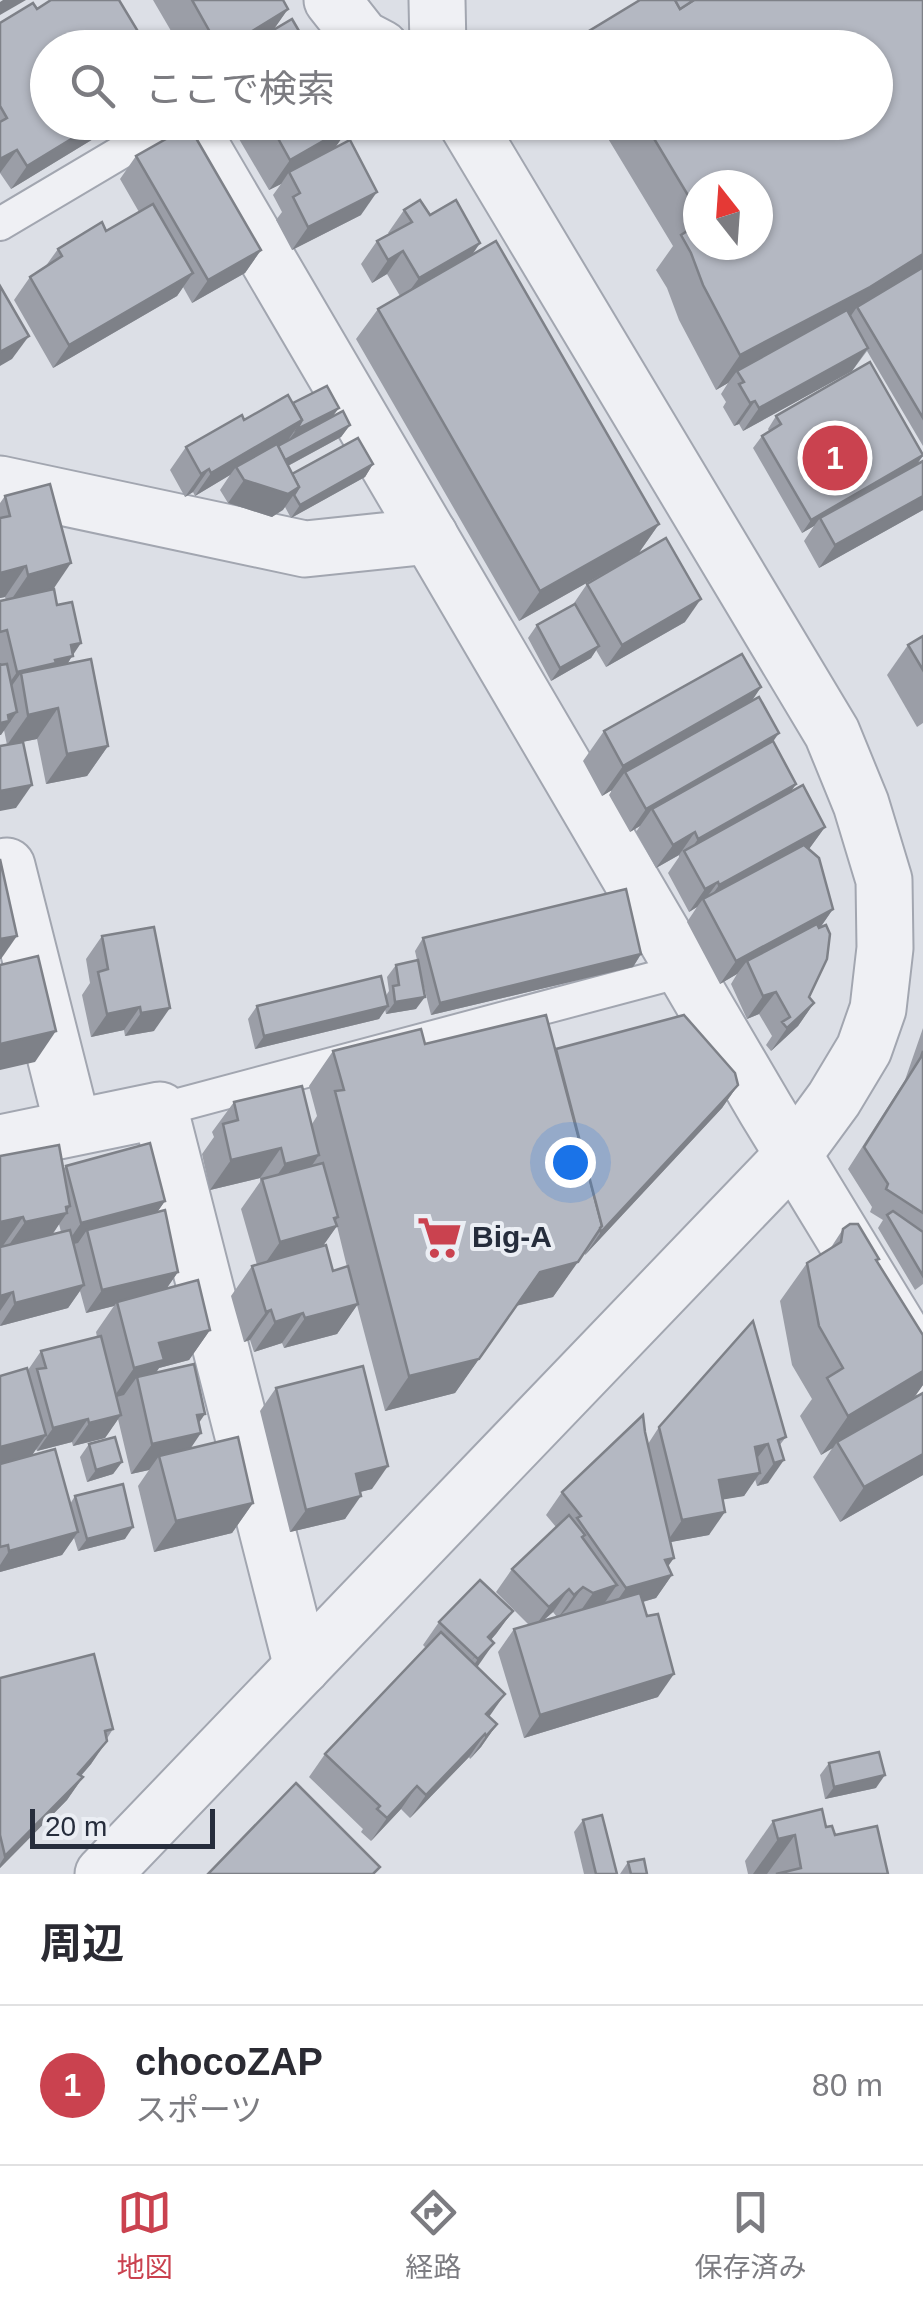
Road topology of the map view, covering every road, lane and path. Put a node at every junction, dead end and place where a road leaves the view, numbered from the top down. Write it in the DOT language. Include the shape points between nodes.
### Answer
graph roads {
  1 [pos="332,0"];
  2 [pos="437,0"];
  3 [pos="356,30"];
  4 [pos="438,30"];
  5 [pos="142,140"];
  6 [pos="197,140"];
  7 [pos="477,140"];
  8 [pos="0,224"];
  9 [pos="0,484"];
  10 [pos="430,536"];
  11 [pos="0,867"];
  12 [pos="685,970"];
  13 [pos="160,1110"];
  14 [pos="73,1127"];
  15 [pos="0,1143"];
  16 [pos="793,1155"];
  17 [pos="923,1368"];
  18 [pos="302,1667"];
  19 [pos="103,1874"];
  1 -- 3 [label="street"];
  2 -- 4 [label="street"];
  5 -- 8 [label="lane"];
  6 -- 10 [label="street"];
  7 -- 16 [label="street" via="832,733 861,804 884,880 878,1009 864,1049"];
  9 -- 10 [label="street" via="305,549"];
  10 -- 12 [label="street"];
  11 -- 14 [label="street" via="6,866"];
  12 -- 13 [label="lane"];
  12 -- 16 [label="street"];
  13 -- 14 [label="street"];
  13 -- 18 [label="street"];
  14 -- 15 [label="street"];
  16 -- 17 [label="street"];
  16 -- 18 [label="street"];
  18 -- 19 [label="street"];
}
